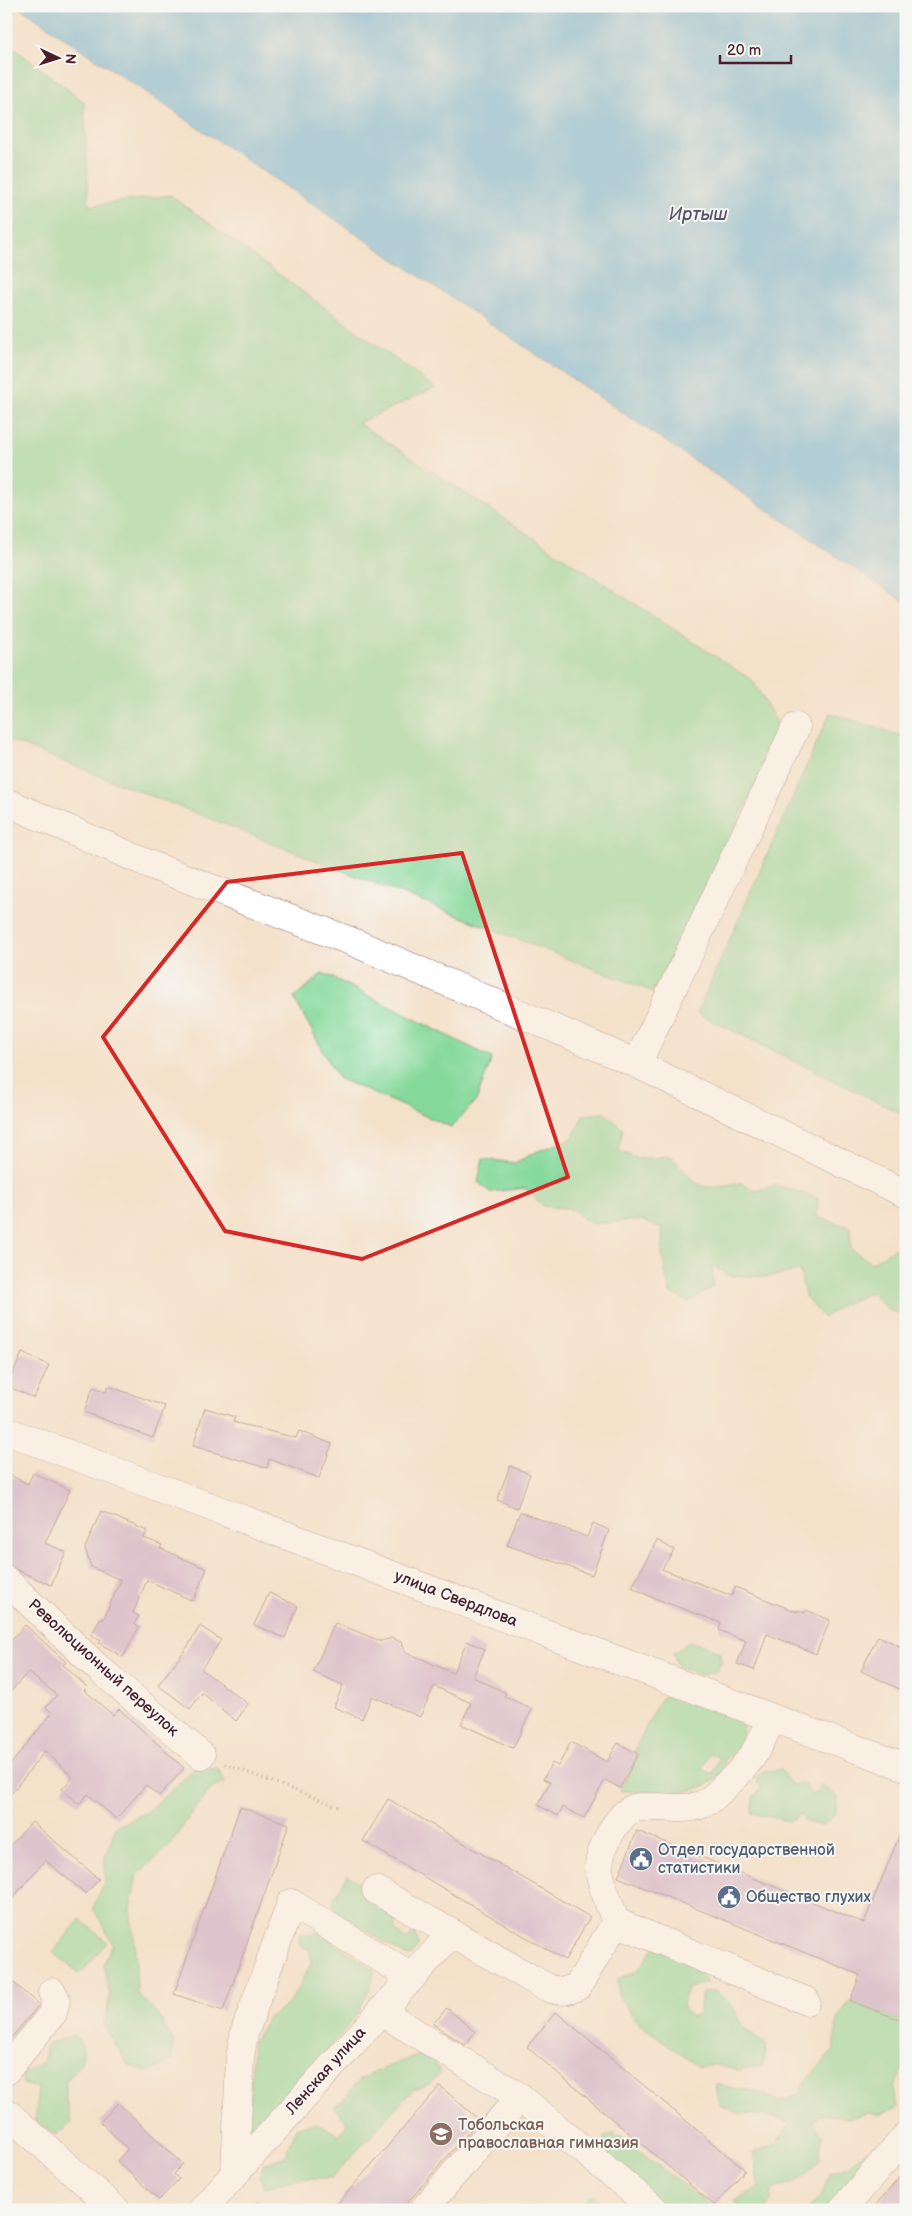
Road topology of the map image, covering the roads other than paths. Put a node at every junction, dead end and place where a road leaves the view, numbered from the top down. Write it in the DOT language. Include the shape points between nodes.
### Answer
graph roads {
  1 [pos="796,727"];
  2 [pos="6,802"];
  3 [pos="637,1064"];
  4 [pos="906,1194"];
  5 [pos="6,1431"];
  6 [pos="6,1580"];
  7 [pos="772,1719"];
  8 [pos="201,1755"];
  9 [pos="906,1767"];
  10 [pos="376,1890"];
  11 [pos="616,1922"];
  12 [pos="451,1934"];
  13 [pos="412,1977"];
  14 [pos="52,1992"];
  15 [pos="806,2001"];
  16 [pos="380,2011"];
  17 [pos="6,2071"];
  18 [pos="520,2097"];
  19 [pos="6,2112"];
  20 [pos="906,2136"];
  21 [pos="235,2174"];
  22 [pos="116,2210"];
  23 [pos="202,2210"];
  24 [pos="423,2210"];
  25 [pos="656,2210"];
  26 [pos="842,2210"];
  1 -- 3 [label="street"];
  2 -- 3 [label="street" via="156,867 353,942"];
  3 -- 4 [label="street"];
  5 -- 7 [label="street, улица Свердлова"];
  6 -- 8 [label="street, Революционный переулок" via="98,1668"];
  7 -- 9 [label="street, улица Свердлова"];
  7 -- 11 [label="street" via="756,1753 744,1769 708,1802 684,1807 637,1807 627,1810 619,1818 601,1852 599,1868"];
  10 -- 12 [label="street"];
  11 -- 12 [label="street" via="578,1986 568,1992 548,1988"];
  11 -- 15 [label="street"];
  12 -- 13 [label="street, Ленская улица"];
  13 -- 16 [label="street, Ленская улица"];
  13 -- 21 [label="street" via="291,1903 244,2034"];
  14 -- 17 [label="street" via="56,1999 53,2014"];
  16 -- 18 [label="street"];
  16 -- 21 [label="street, Ленская улица"];
  18 -- 24 [label="street"];
  18 -- 25 [label="street"];
  19 -- 22 [label="street"];
  20 -- 26 [label="street"];
  21 -- 23 [label="street, Ленская улица"];
}
